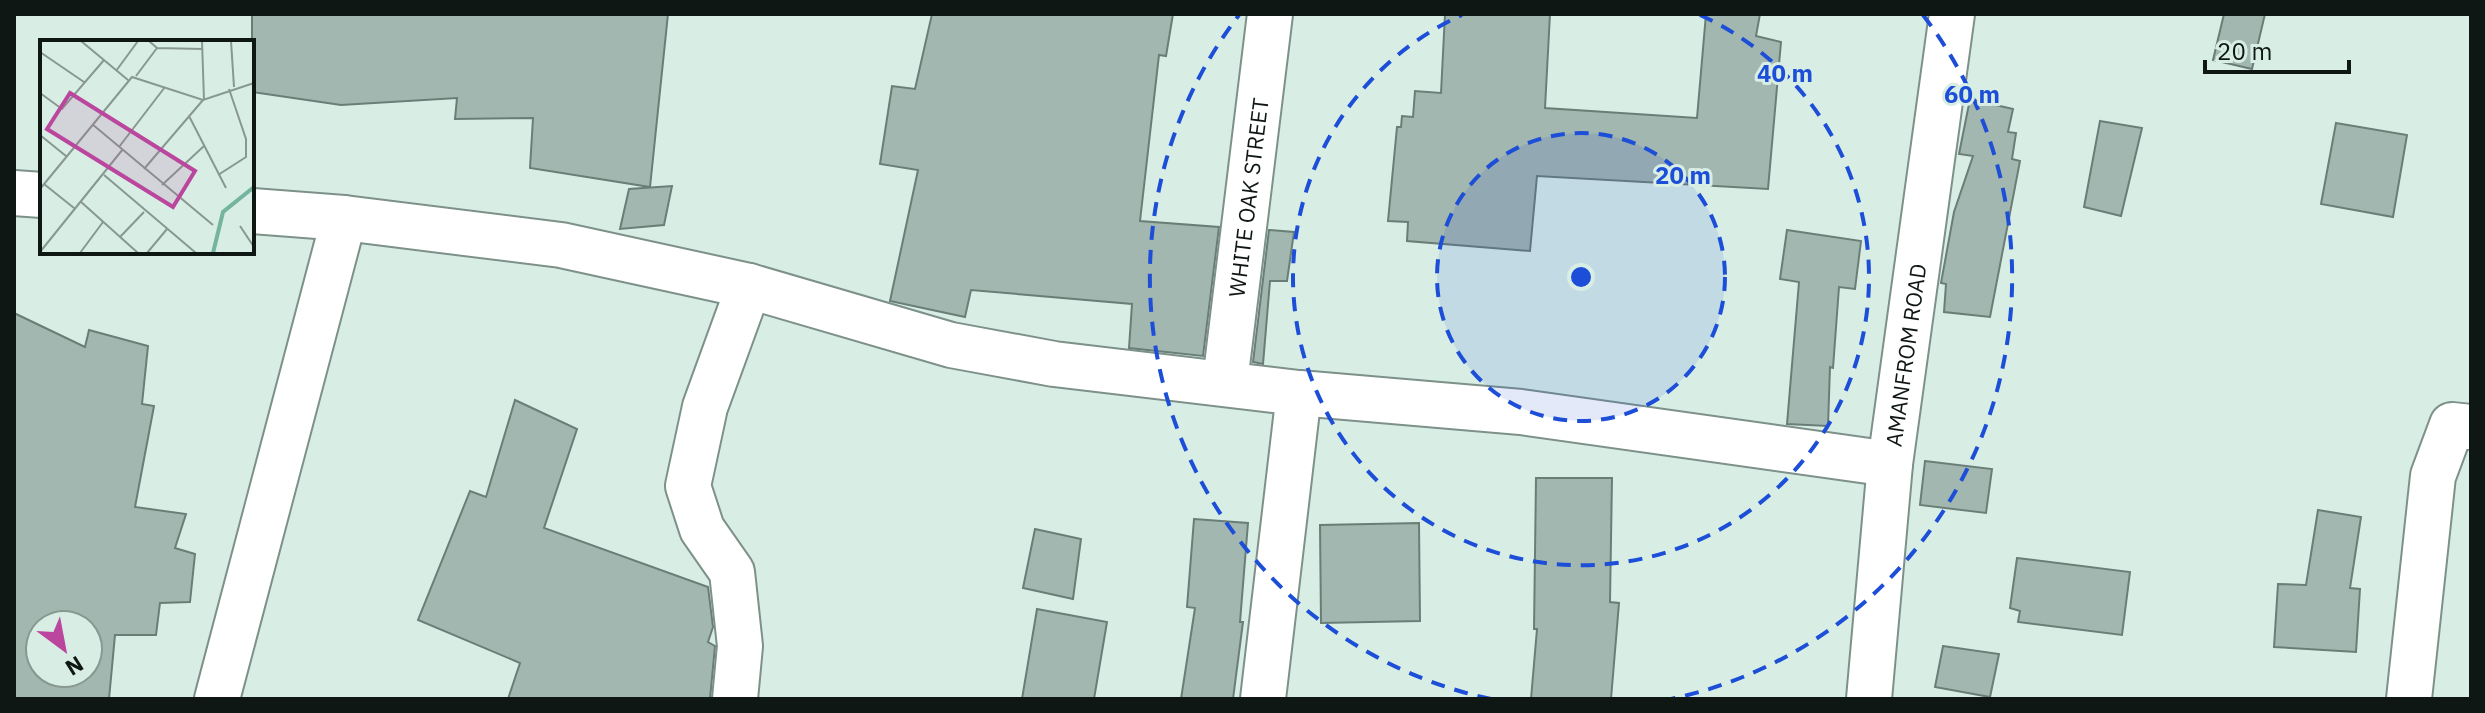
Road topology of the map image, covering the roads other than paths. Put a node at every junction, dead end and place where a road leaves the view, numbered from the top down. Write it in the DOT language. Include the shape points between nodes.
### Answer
graph roads {
  1 [pos="1270,14"];
  2 [pos="1952,14"];
  3 [pos="14,193"];
  4 [pos="40,195"];
  5 [pos="254,211"];
  6 [pos="344,218"];
  7 [pos="749,286"];
  8 [pos="1225,382"];
  9 [pos="1299,393"];
  10 [pos="2471,427"];
  11 [pos="1890,464"];
  12 [pos="217,699"];
  13 [pos="735,699"];
  14 [pos="1263,699"];
  15 [pos="1869,699"];
  16 [pos="2409,699"];
  1 -- 8 [label="street, WHITE OAK STREET"];
  2 -- 11 [label="street, AMANFROM ROAD"];
  3 -- 4 [label="street"];
  5 -- 6 [label="street"];
  6 -- 7 [label="street" via="561,245"];
  6 -- 12 [label="street"];
  7 -- 8 [label="street" via="951,345 1054,364"];
  7 -- 13 [label="street" via="705,407 688,486 702,529 732,572 740,646"];
  8 -- 9 [label="street"];
  9 -- 11 [label="street" via="1521,412"];
  9 -- 14 [label="street"];
  10 -- 16 [label="street" via="2452,425 2433,476"];
  11 -- 15 [label="street, AMANFROM ROAD"];
}
